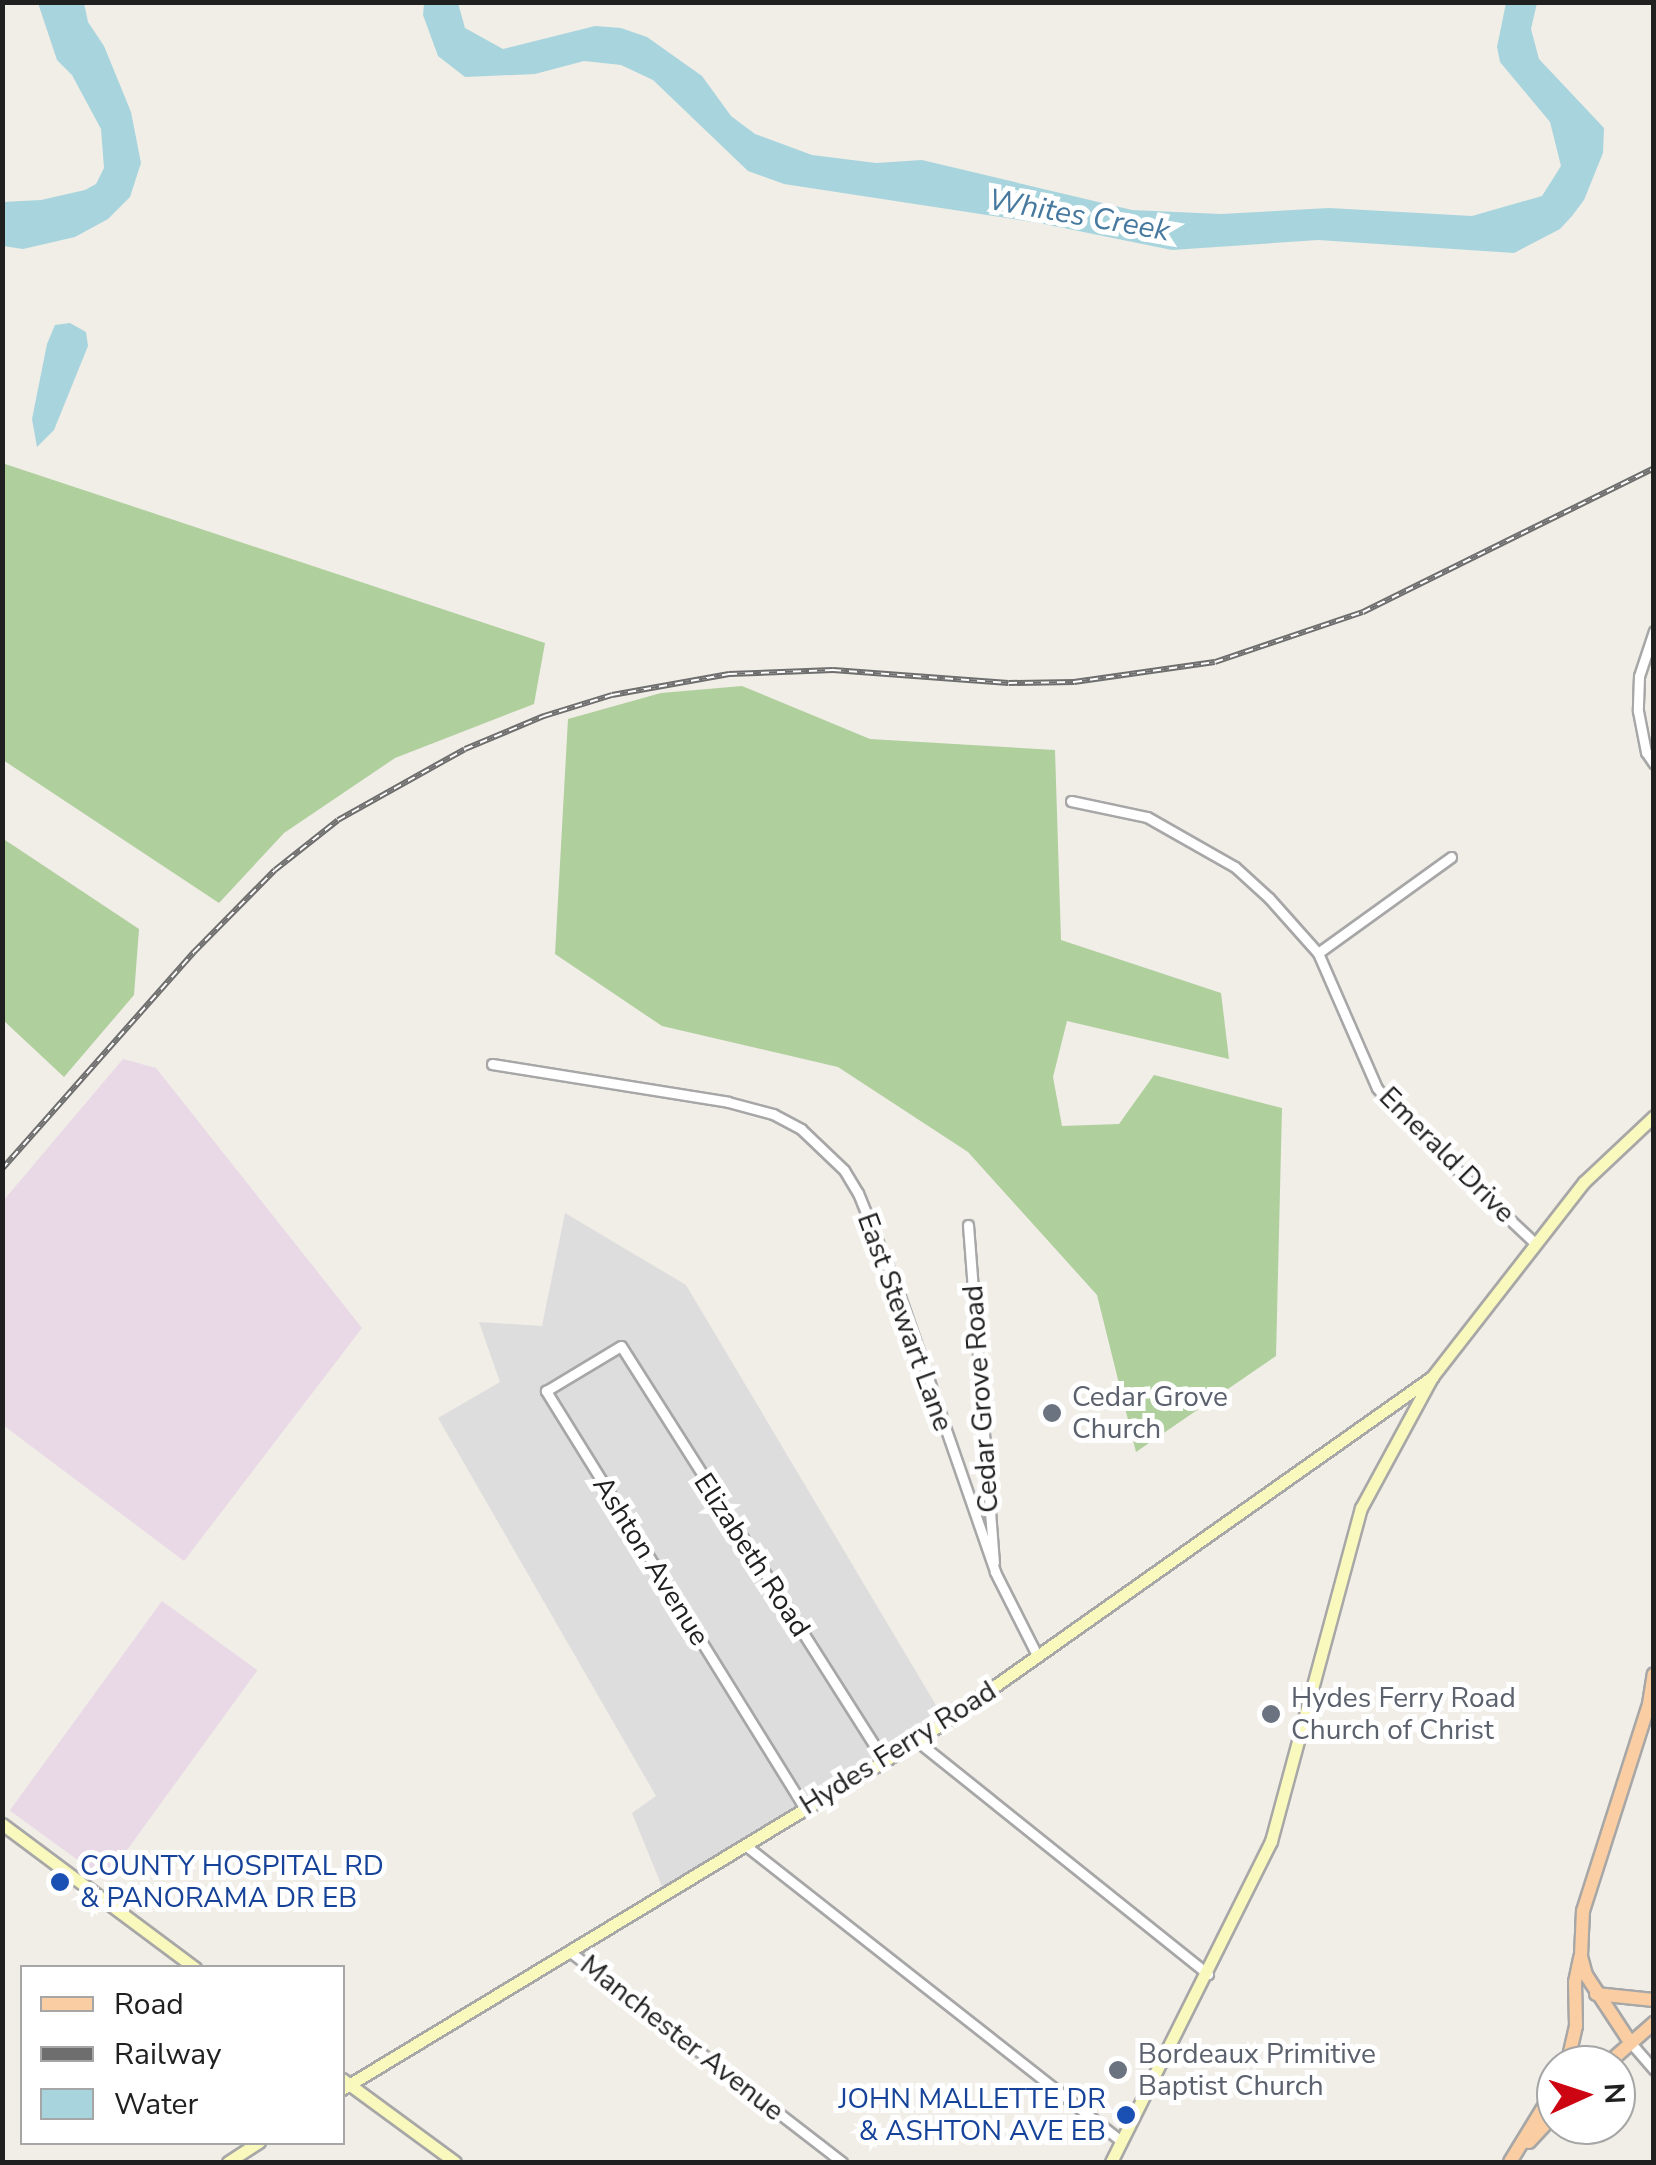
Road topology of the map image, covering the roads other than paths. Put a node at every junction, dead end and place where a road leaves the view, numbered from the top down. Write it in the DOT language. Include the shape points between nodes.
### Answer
graph roads {
  1 [pos="1654,631"];
  2 [pos="1654,764"];
  3 [pos="1071,801"];
  4 [pos="1451,857"];
  5 [pos="1318,953"];
  6 [pos="492,1064"];
  7 [pos="1654,1116"];
  8 [pos="968,1226"];
  9 [pos="1534,1242"];
  10 [pos="622,1348"];
  11 [pos="1432,1376"];
  12 [pos="995,1572"];
  13 [pos="1038,1657"];
  14 [pos="1654,1674"];
  15 [pos="917,1741"];
  16 [pos="884,1760"];
  17 [pos="804,1808"];
  18 [pos="2,1824"];
  19 [pos="745,1846"];
  20 [pos="569,1951"];
  21 [pos="1581,1956"];
  22 [pos="190,1965"];
  23 [pos="1208,1974"];
  24 [pos="1596,1994"];
  25 [pos="1654,2000"];
  26 [pos="1654,2024"];
  27 [pos="1630,2042"];
  28 [pos="1572,2045"];
  29 [pos="1627,2045"];
  30 [pos="1654,2070"];
  31 [pos="345,2084"];
  32 [pos="1536,2120"];
  33 [pos="1536,2135"];
  34 [pos="1120,2140"];
  35 [pos="254,2145"];
  36 [pos="228,2162"];
  37 [pos="455,2162"];
  38 [pos="842,2162"];
  39 [pos="1110,2162"];
  40 [pos="1511,2162"];
  1 -- 2 [label="street" via="1638,676 1646,752"];
  3 -- 5 [label="street, Emerald Drive" via="1147,817 1234,867"];
  4 -- 5 [label="street"];
  5 -- 9 [label="street, Emerald Drive" via="1377,1088"];
  6 -- 12 [label="street, East Stewart Lane" via="728,1102 772,1114 824,1150 858,1193 878,1240"];
  7 -- 9 [label="street" via="1584,1182"];
  8 -- 12 [label="street, Cedar Grove Road"];
  9 -- 11 [label="street"];
  10 -- 16 [label="street, Elizabeth Road"];
  10 -- 17 [label="street, Ashton Avenue" via="546,1391"];
  11 -- 13 [label="street, Hydes Ferry Road"];
  11 -- 23 [label="street" via="1362,1508 1271,1841"];
  12 -- 13 [label="street, East Stewart Lane"];
  13 -- 15 [label="street, Hydes Ferry Road"];
  14 -- 21 [label="main road" via="1583,1911"];
  15 -- 16 [label="street, Hydes Ferry Road"];
  15 -- 23 [label="street"];
  16 -- 17 [label="street, Hydes Ferry Road"];
  17 -- 19 [label="street, Hydes Ferry Road"];
  18 -- 22 [label="street"];
  19 -- 20 [label="street, Hydes Ferry Road"];
  19 -- 34 [label="street"];
  20 -- 31 [label="street, Hydes Ferry Road"];
  20 -- 38 [label="street, Manchester Avenue"];
  21 -- 24 [label="main road"];
  21 -- 28 [label="main road"];
  23 -- 34 [label="street"];
  24 -- 25 [label="main road"];
  24 -- 27 [label="main road"];
  26 -- 27 [label="main road"];
  27 -- 29 [label="main road"];
  27 -- 30 [label="street"];
  31 -- 37 [label="street"];
  32 -- 40 [label="main road"];
  33 -- 40 [label="main road"];
  34 -- 39 [label="street"];
  35 -- 36 [label="street"];
}
